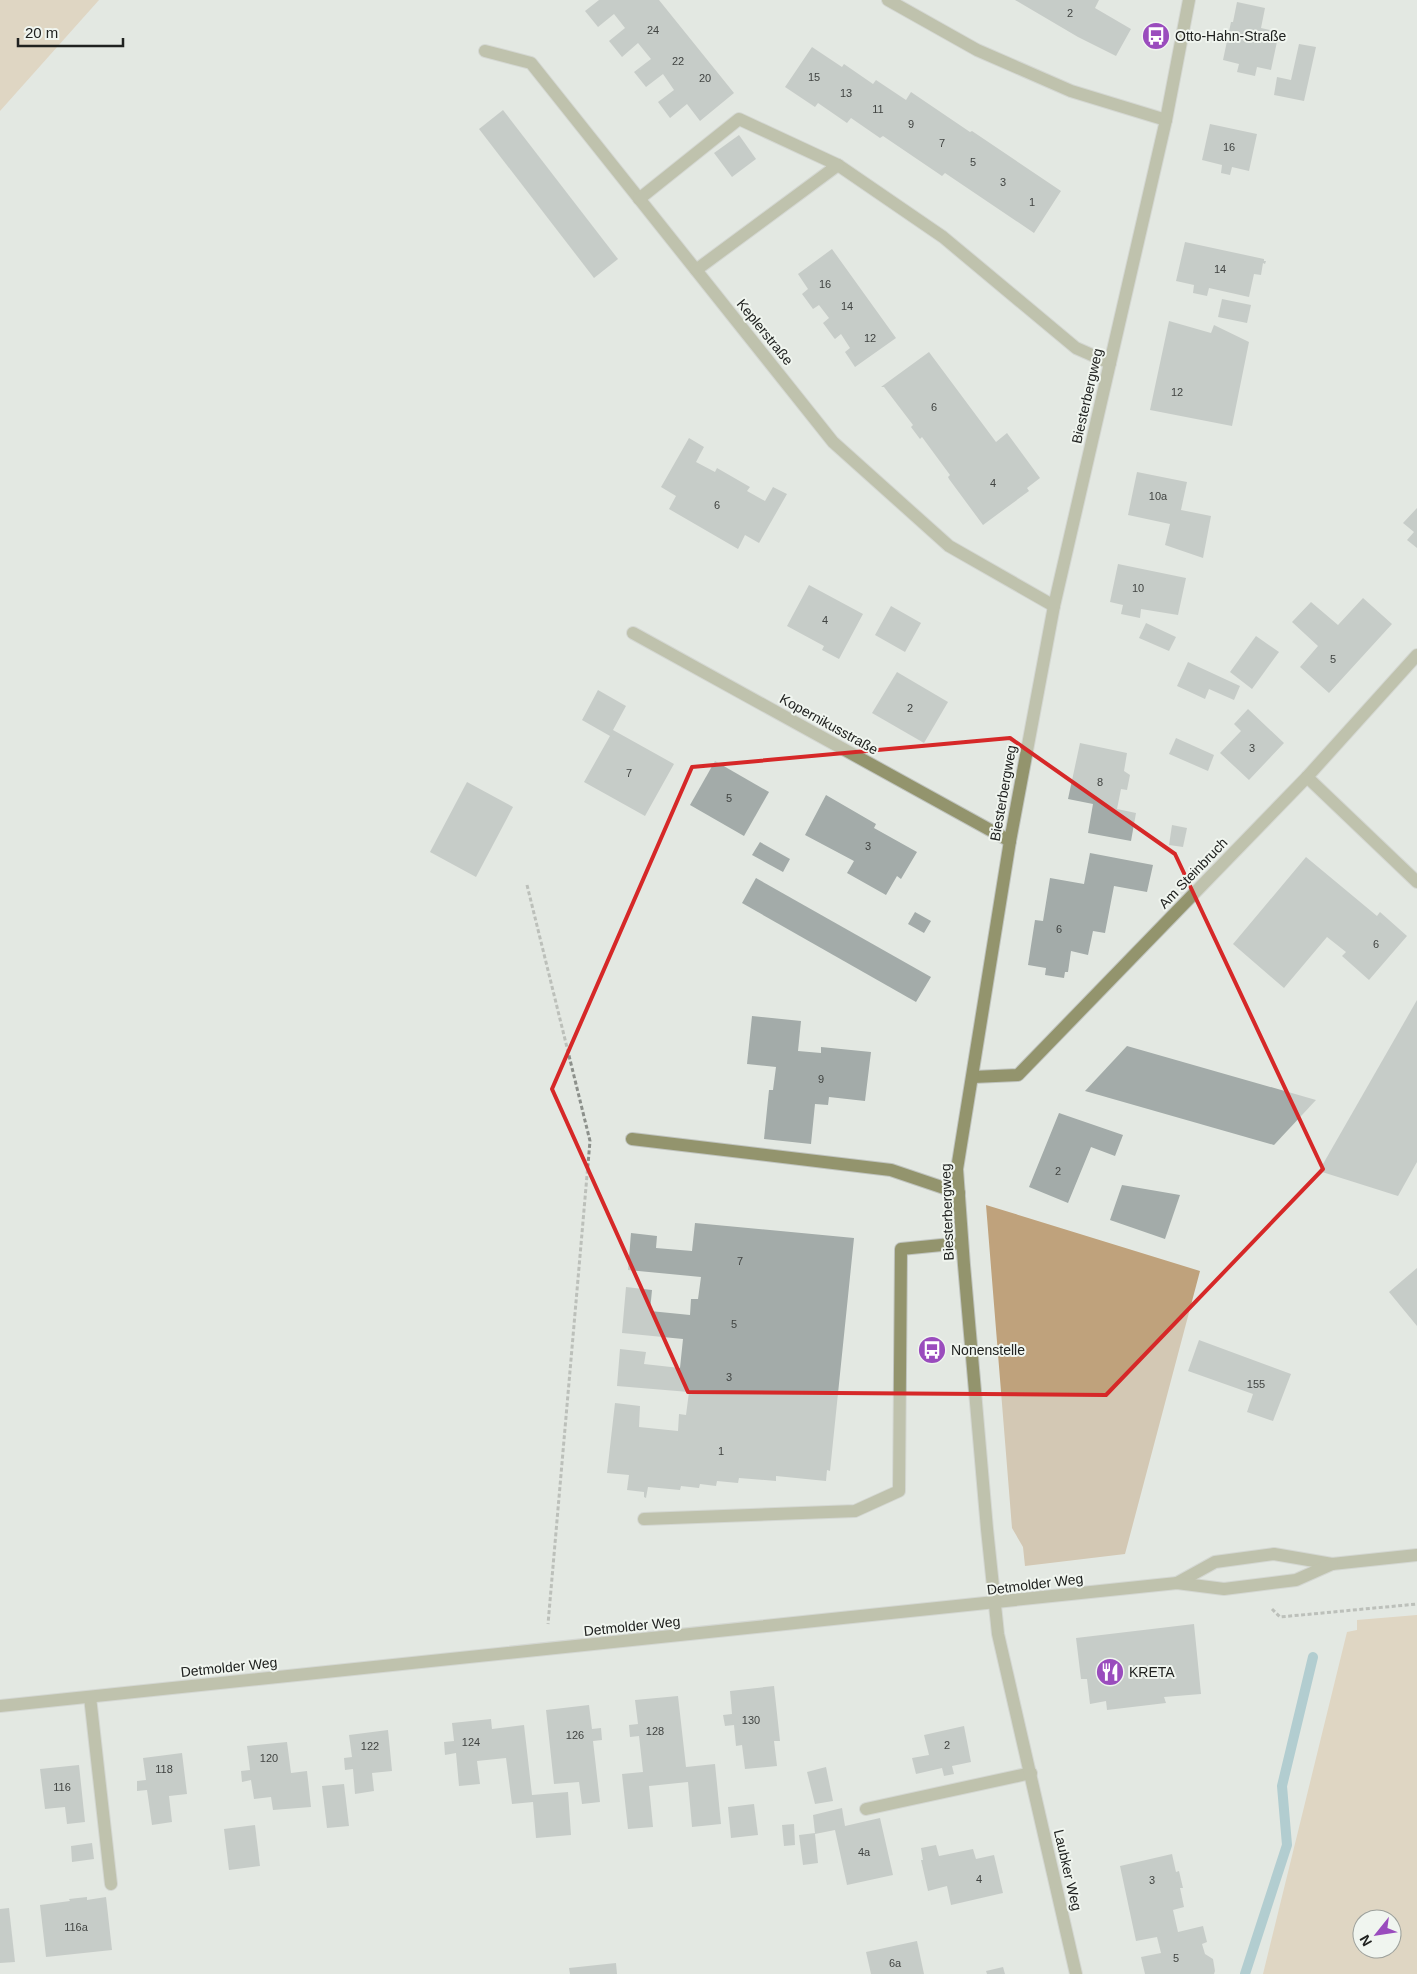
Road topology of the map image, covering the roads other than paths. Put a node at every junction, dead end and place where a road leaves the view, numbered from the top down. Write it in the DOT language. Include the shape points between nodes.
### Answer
graph roads {
  1 [pos="888,0"];
  2 [pos="1189,0"];
  3 [pos="484,51"];
  4 [pos="1166,120"];
  5 [pos="838,165"];
  6 [pos="639,199"];
  7 [pos="696,270"];
  8 [pos="1110,363"];
  9 [pos="1054,606"];
  10 [pos="633,633"];
  11 [pos="1417,655"];
  12 [pos="1307,777"];
  13 [pos="1010,841"];
  14 [pos="1417,882"];
  15 [pos="973,1077"];
  16 [pos="632,1139"];
  17 [pos="959,1193"];
  18 [pos="962,1243"];
  19 [pos="644,1519"];
  20 [pos="1417,1555"];
  21 [pos="1332,1564"];
  22 [pos="1177,1584"];
  23 [pos="995,1604"];
  24 [pos="90,1696"];
  25 [pos="0,1706"];
  26 [pos="1030,1773"];
  27 [pos="866,1809"];
  28 [pos="111,1884"];
  29 [pos="1076,1974"];
  1 -- 4 [label="street" via="977,50 1071,91"];
  2 -- 4 [label="street, Biesterbergweg"];
  3 -- 6 [label="street, Keplerstraße" via="531,63"];
  4 -- 8 [label="street, Biesterbergweg"];
  5 -- 6 [label="street" via="739,119"];
  5 -- 7 [label="street"];
  5 -- 8 [label="street" via="943,237 1076,348"];
  6 -- 7 [label="street, Keplerstraße"];
  7 -- 9 [label="street, Keplerstraße" via="833,442 950,546"];
  8 -- 9 [label="street, Biesterbergweg"];
  9 -- 13 [label="street, Biesterbergweg"];
  10 -- 13 [label="street, Kopernikusstraße"];
  11 -- 12 [label="street, Am Steinbruch"];
  12 -- 14 [label="street"];
  12 -- 15 [label="street, Am Steinbruch" via="1018,1075"];
  13 -- 15 [label="street, Biesterbergweg"];
  15 -- 17 [label="street, Biesterbergweg" via="957,1169"];
  16 -- 17 [label="street" via="891,1170"];
  17 -- 18 [label="street, Biesterbergweg"];
  18 -- 19 [label="street" via="901,1249 899,1491 854,1511"];
  18 -- 23 [label="street, Biesterbergweg"];
  20 -- 21 [label="street, Detmolder Weg"];
  21 -- 22 [label="street, Detmolder Weg" via="1296,1580 1224,1589"];
  21 -- 22 [label="street, Detmolder Weg" via="1274,1554 1215,1562"];
  22 -- 23 [label="street, Detmolder Weg"];
  23 -- 24 [label="street, Detmolder Weg"];
  23 -- 26 [label="street, Laubker Weg" via="998,1634"];
  24 -- 25 [label="street, Detmolder Weg"];
  24 -- 28 [label="street"];
  26 -- 27 [label="street"];
  26 -- 29 [label="street, Laubker Weg"];
}
